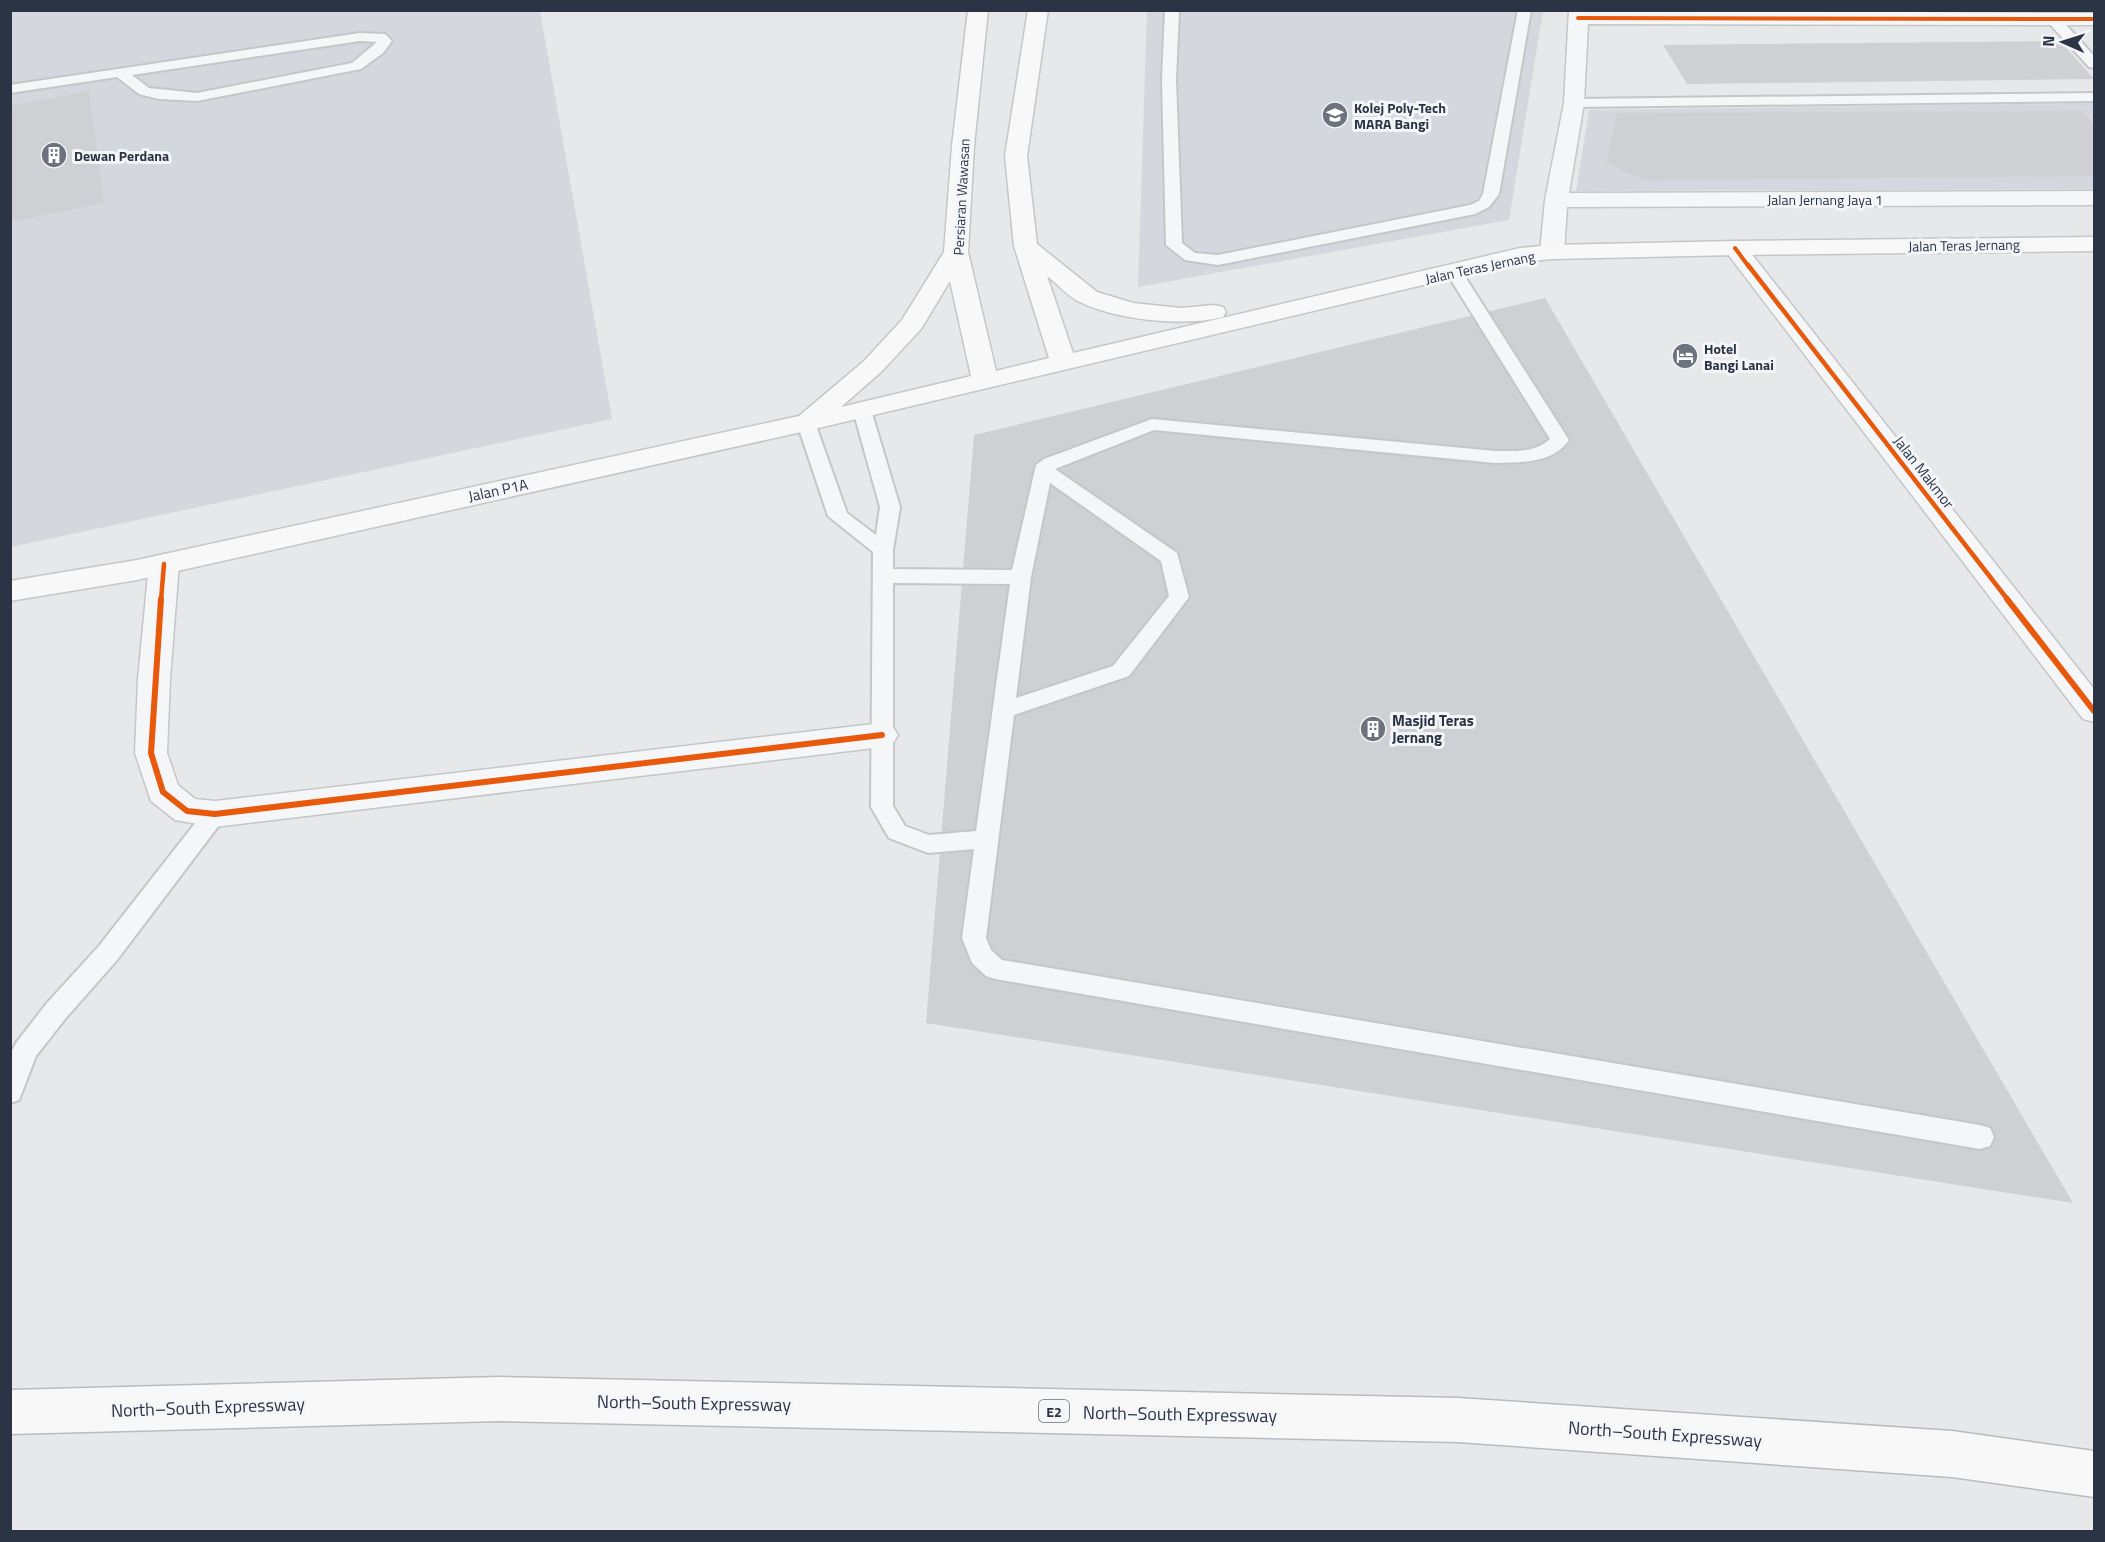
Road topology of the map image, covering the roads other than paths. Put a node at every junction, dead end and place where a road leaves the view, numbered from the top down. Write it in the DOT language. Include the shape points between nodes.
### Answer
graph roads {
  1 [pos="978,10"];
  2 [pos="1038,10"];
  3 [pos="1172,10"];
  4 [pos="1525,10"];
  5 [pos="1579,14"];
  6 [pos="2028,15"];
  7 [pos="2053,19"];
  8 [pos="2094,19"];
  9 [pos="2094,64"];
  10 [pos="120,73"];
  11 [pos="10,89"];
  12 [pos="2089,97"];
  13 [pos="1574,103"];
  14 [pos="2094,109"];
  15 [pos="2094,198"];
  16 [pos="1556,200"];
  17 [pos="2094,244"];
  18 [pos="1026,246"];
  19 [pos="1735,248"];
  20 [pos="956,252"];
  21 [pos="1551,252"];
  22 [pos="1454,272"];
  23 [pos="1327,301"];
  24 [pos="1063,363"];
  25 [pos="985,381"];
  26 [pos="862,410"];
  27 [pos="806,423"];
  28 [pos="1043,469"];
  29 [pos="883,550"];
  30 [pos="164,564"];
  31 [pos="884,576"];
  32 [pos="1021,577"];
  33 [pos="10,591"];
  34 [pos="1004,710"];
  35 [pos="2094,711"];
  36 [pos="882,735"];
  37 [pos="215,814"];
  38 [pos="988,839"];
  39 [pos="10,1092"];
  40 [pos="1980,1137"];
  41 [pos="10,1412"];
  42 [pos="2094,1474"];
  1 -- 20 [label="main road, Persiaran Wawasan"];
  2 -- 18 [label="main road" via="1016,156"];
  3 -- 4 [label="lane" via="1169,80 1174,245 1191,257 1218,260 1484,204 1491,194"];
  5 -- 6 [label="street"];
  5 -- 13 [label="street"];
  6 -- 7 [label="street"];
  7 -- 8 [label="street"];
  7 -- 9 [label="lane"];
  10 -- 10 [label="lane" via="360,37 380,37 385,41 356,66 197,97 144,91"];
  10 -- 11 [label="lane"];
  12 -- 13 [label="lane"];
  12 -- 14 [label="lane"];
  13 -- 16 [label="street"];
  15 -- 16 [label="street, Jalan Jernang Jaya 1"];
  16 -- 21 [label="street"];
  17 -- 19 [label="main road, Jalan Teras Jernang"];
  18 -- 23 [label="main road" via="1088,297 1131,310 1181,315"];
  18 -- 24 [label="main road"];
  19 -- 21 [label="main road, Jalan Teras Jernang"];
  19 -- 35 [label="street, Jalan Makmor"];
  20 -- 25 [label="main road, Persiaran Wawasan"];
  20 -- 27 [label="main road" via="912,324 872,367"];
  21 -- 22 [label="main road, Jalan Teras Jernang" via="1520,255"];
  22 -- 23 [label="main road, Jalan Teras Jernang"];
  22 -- 28 [label="lane" via="1560,440 1552,450 1495,457 1152,424"];
  23 -- 24 [label="main road, Jalan Teras Jernang"];
  24 -- 25 [label="main road, Jalan Teras Jernang"];
  25 -- 26 [label="main road, Jalan P1A"];
  26 -- 27 [label="main road, Jalan P1A"];
  26 -- 29 [label="lane" via="890,507"];
  27 -- 29 [label="lane" via="838,516"];
  27 -- 30 [label="main road, Jalan P1A"];
  28 -- 32 [label="lane"];
  28 -- 34 [label="lane" via="1170,558 1179,597 1121,671"];
  29 -- 31 [label="lane"];
  30 -- 33 [label="main road, Jalan P1A"];
  30 -- 37 [label="street" via="151,753 163,792 187,811"];
  31 -- 32 [label="lane"];
  31 -- 36 [label="lane"];
  32 -- 34 [label="lane"];
  34 -- 38 [label="lane"];
  36 -- 37 [label="street"];
  36 -- 38 [label="lane" via="882,807 897,832 928,844"];
  37 -- 39 [label="lane" via="108,953 25,1051"];
  38 -- 40 [label="lane" via="974,938 981,956 995,969"];
  41 -- 42 [label="main road, North–South Expressway / E2" via="499,1399 1458,1420 1952,1454"];
}
